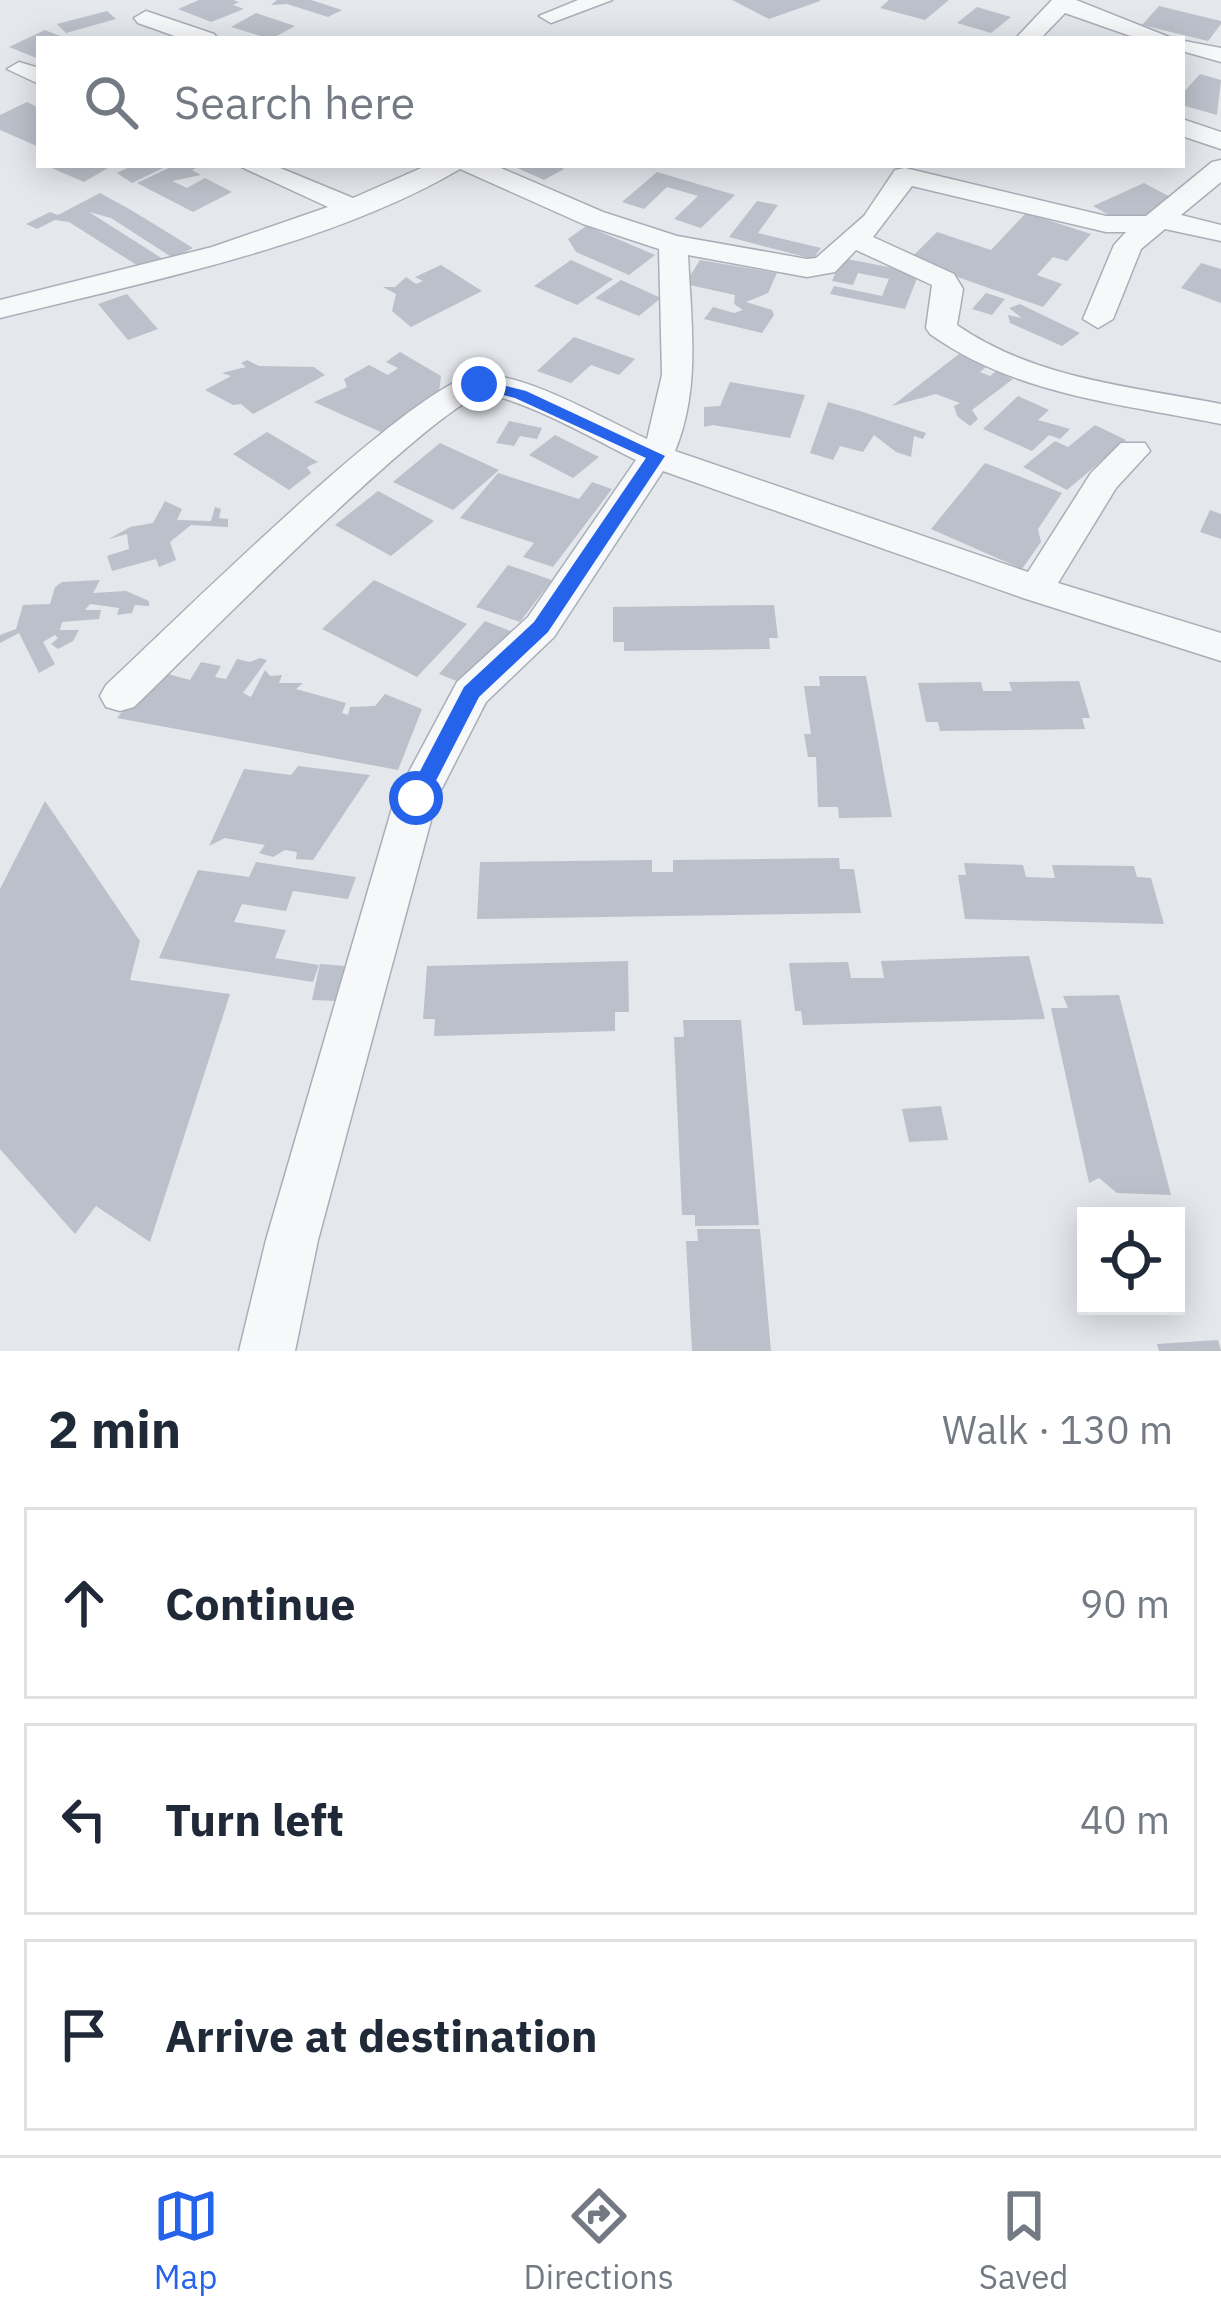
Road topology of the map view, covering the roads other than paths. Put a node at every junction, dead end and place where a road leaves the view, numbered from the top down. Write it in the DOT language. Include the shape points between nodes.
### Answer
graph roads {
  1 [pos="601,0"];
  2 [pos="1062,2"];
  3 [pos="146,18"];
  4 [pos="550,18"];
  5 [pos="197,36"];
  6 [pos="1030,36"];
  7 [pos="1154,36"];
  8 [pos="1185,45"];
  9 [pos="1221,55"];
  10 [pos="1185,129"];
  11 [pos="1221,140"];
  12 [pos="1221,167"];
  13 [pos="257,168"];
  14 [pos="443,168"];
  15 [pos="478,168"];
  16 [pos="910,171"];
  17 [pos="353,208"];
  18 [pos="1164,219"];
  19 [pos="1221,233"];
  20 [pos="855,239"];
  21 [pos="673,244"];
  22 [pos="0,309"];
  23 [pos="1098,319"];
  24 [pos="1221,414"];
  25 [pos="1133,451"];
  26 [pos="656,456"];
  27 [pos="1036,589"];
  28 [pos="1221,646"];
  29 [pos="120,696"];
  30 [pos="267,1351"];
  1 -- 4 [label="street"];
  2 -- 6 [label="street"];
  2 -- 7 [label="street"];
  3 -- 5 [label="street"];
  8 -- 9 [label="street"];
  10 -- 11 [label="street"];
  12 -- 18 [label="street"];
  13 -- 17 [label="street"];
  14 -- 17 [label="street"];
  15 -- 21 [label="street"];
  16 -- 18 [label="street" via="1106,224"];
  16 -- 20 [label="street"];
  17 -- 22 [label="street" via="168,270"];
  18 -- 19 [label="street"];
  18 -- 23 [label="street" via="1128,245"];
  20 -- 21 [label="street" via="810,269"];
  20 -- 24 [label="street" via="944,280 941,328 998,359 1069,383"];
  21 -- 26 [label="street" via="678,375"];
  25 -- 27 [label="street" via="1103,481"];
  26 -- 27 [label="street"];
  26 -- 29 [label="street" via="521,394 462,388 374,458"];
  26 -- 30 [label="street" via="541,627 471,692 416,798"];
  27 -- 28 [label="street"];
}
